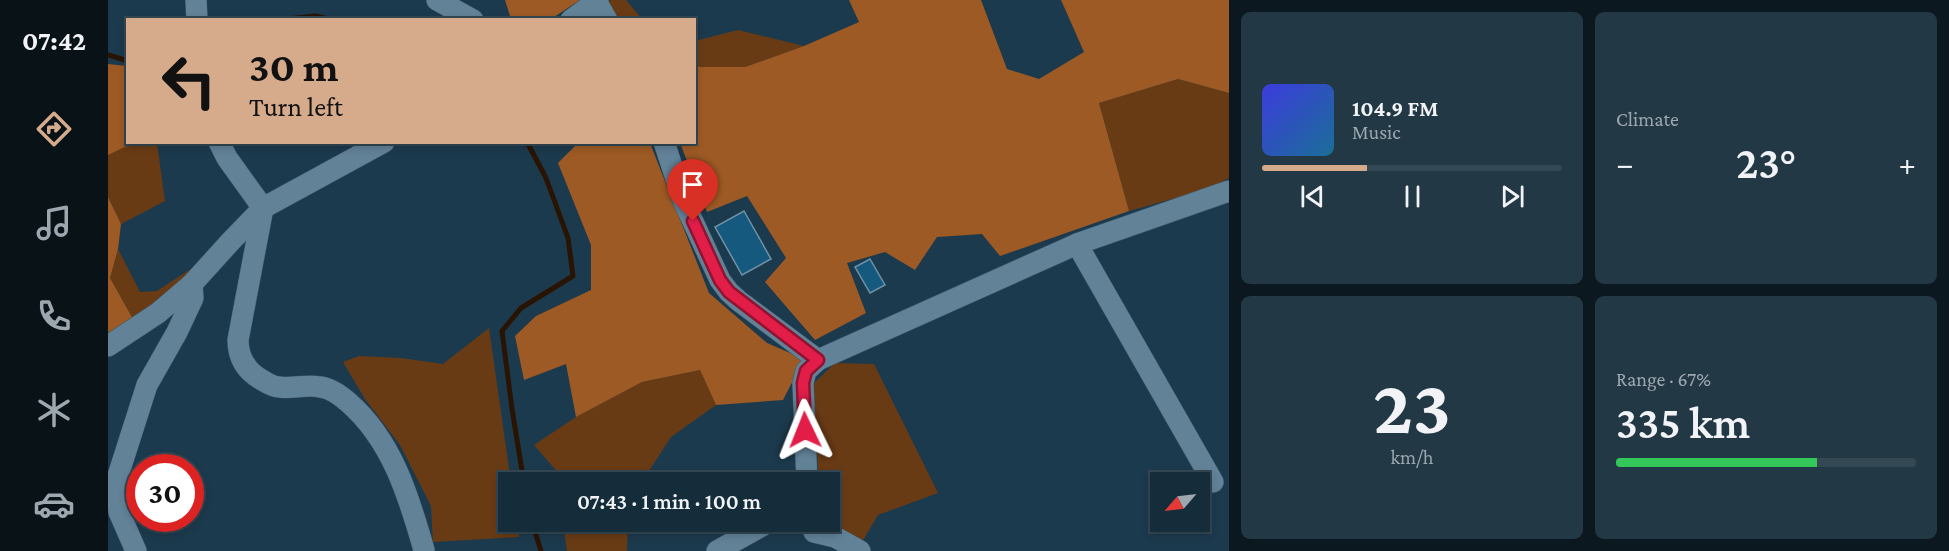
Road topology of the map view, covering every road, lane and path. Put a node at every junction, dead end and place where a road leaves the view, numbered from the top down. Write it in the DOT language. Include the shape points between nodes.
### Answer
graph roads {
  1 [pos="196,0"];
  2 [pos="437,0"];
  3 [pos="597,1"];
  4 [pos="197,18"];
  5 [pos="469,18"];
  6 [pos="574,18"];
  7 [pos="607,18"];
  8 [pos="220,144"];
  9 [pos="380,144"];
  10 [pos="665,144"];
  11 [pos="1229,191"];
  12 [pos="263,208"];
  13 [pos="1077,244"];
  14 [pos="192,284"];
  15 [pos="108,346"];
  16 [pos="818,360"];
  17 [pos="807,472"];
  18 [pos="1214,481"];
  19 [pos="751,532"];
  20 [pos="814,535"];
  21 [pos="424,550"];
  22 [pos="136,551"];
  23 [pos="717,551"];
  24 [pos="860,551"];
  1 -- 4 [label="street"];
  2 -- 5 [label="street"];
  3 -- 6 [label="street"];
  3 -- 7 [label="street"];
  8 -- 12 [label="street"];
  9 -- 12 [label="street"];
  10 -- 16 [label="street" via="683,200 720,280 739,301"];
  11 -- 13 [label="street"];
  12 -- 14 [label="street"];
  12 -- 21 [label="street" via="238,340 242,362 249,372 272,386 320,387 340,395 360,413 384,445 402,479"];
  13 -- 16 [label="street"];
  13 -- 18 [label="street"];
  14 -- 15 [label="street" via="158,313"];
  14 -- 22 [label="street" via="193,298 147,385 116,482 119,512"];
  16 -- 17 [label="street" via="806,371 803,383"];
  19 -- 23 [label="street"];
  20 -- 24 [label="street" via="835,537"];
}
